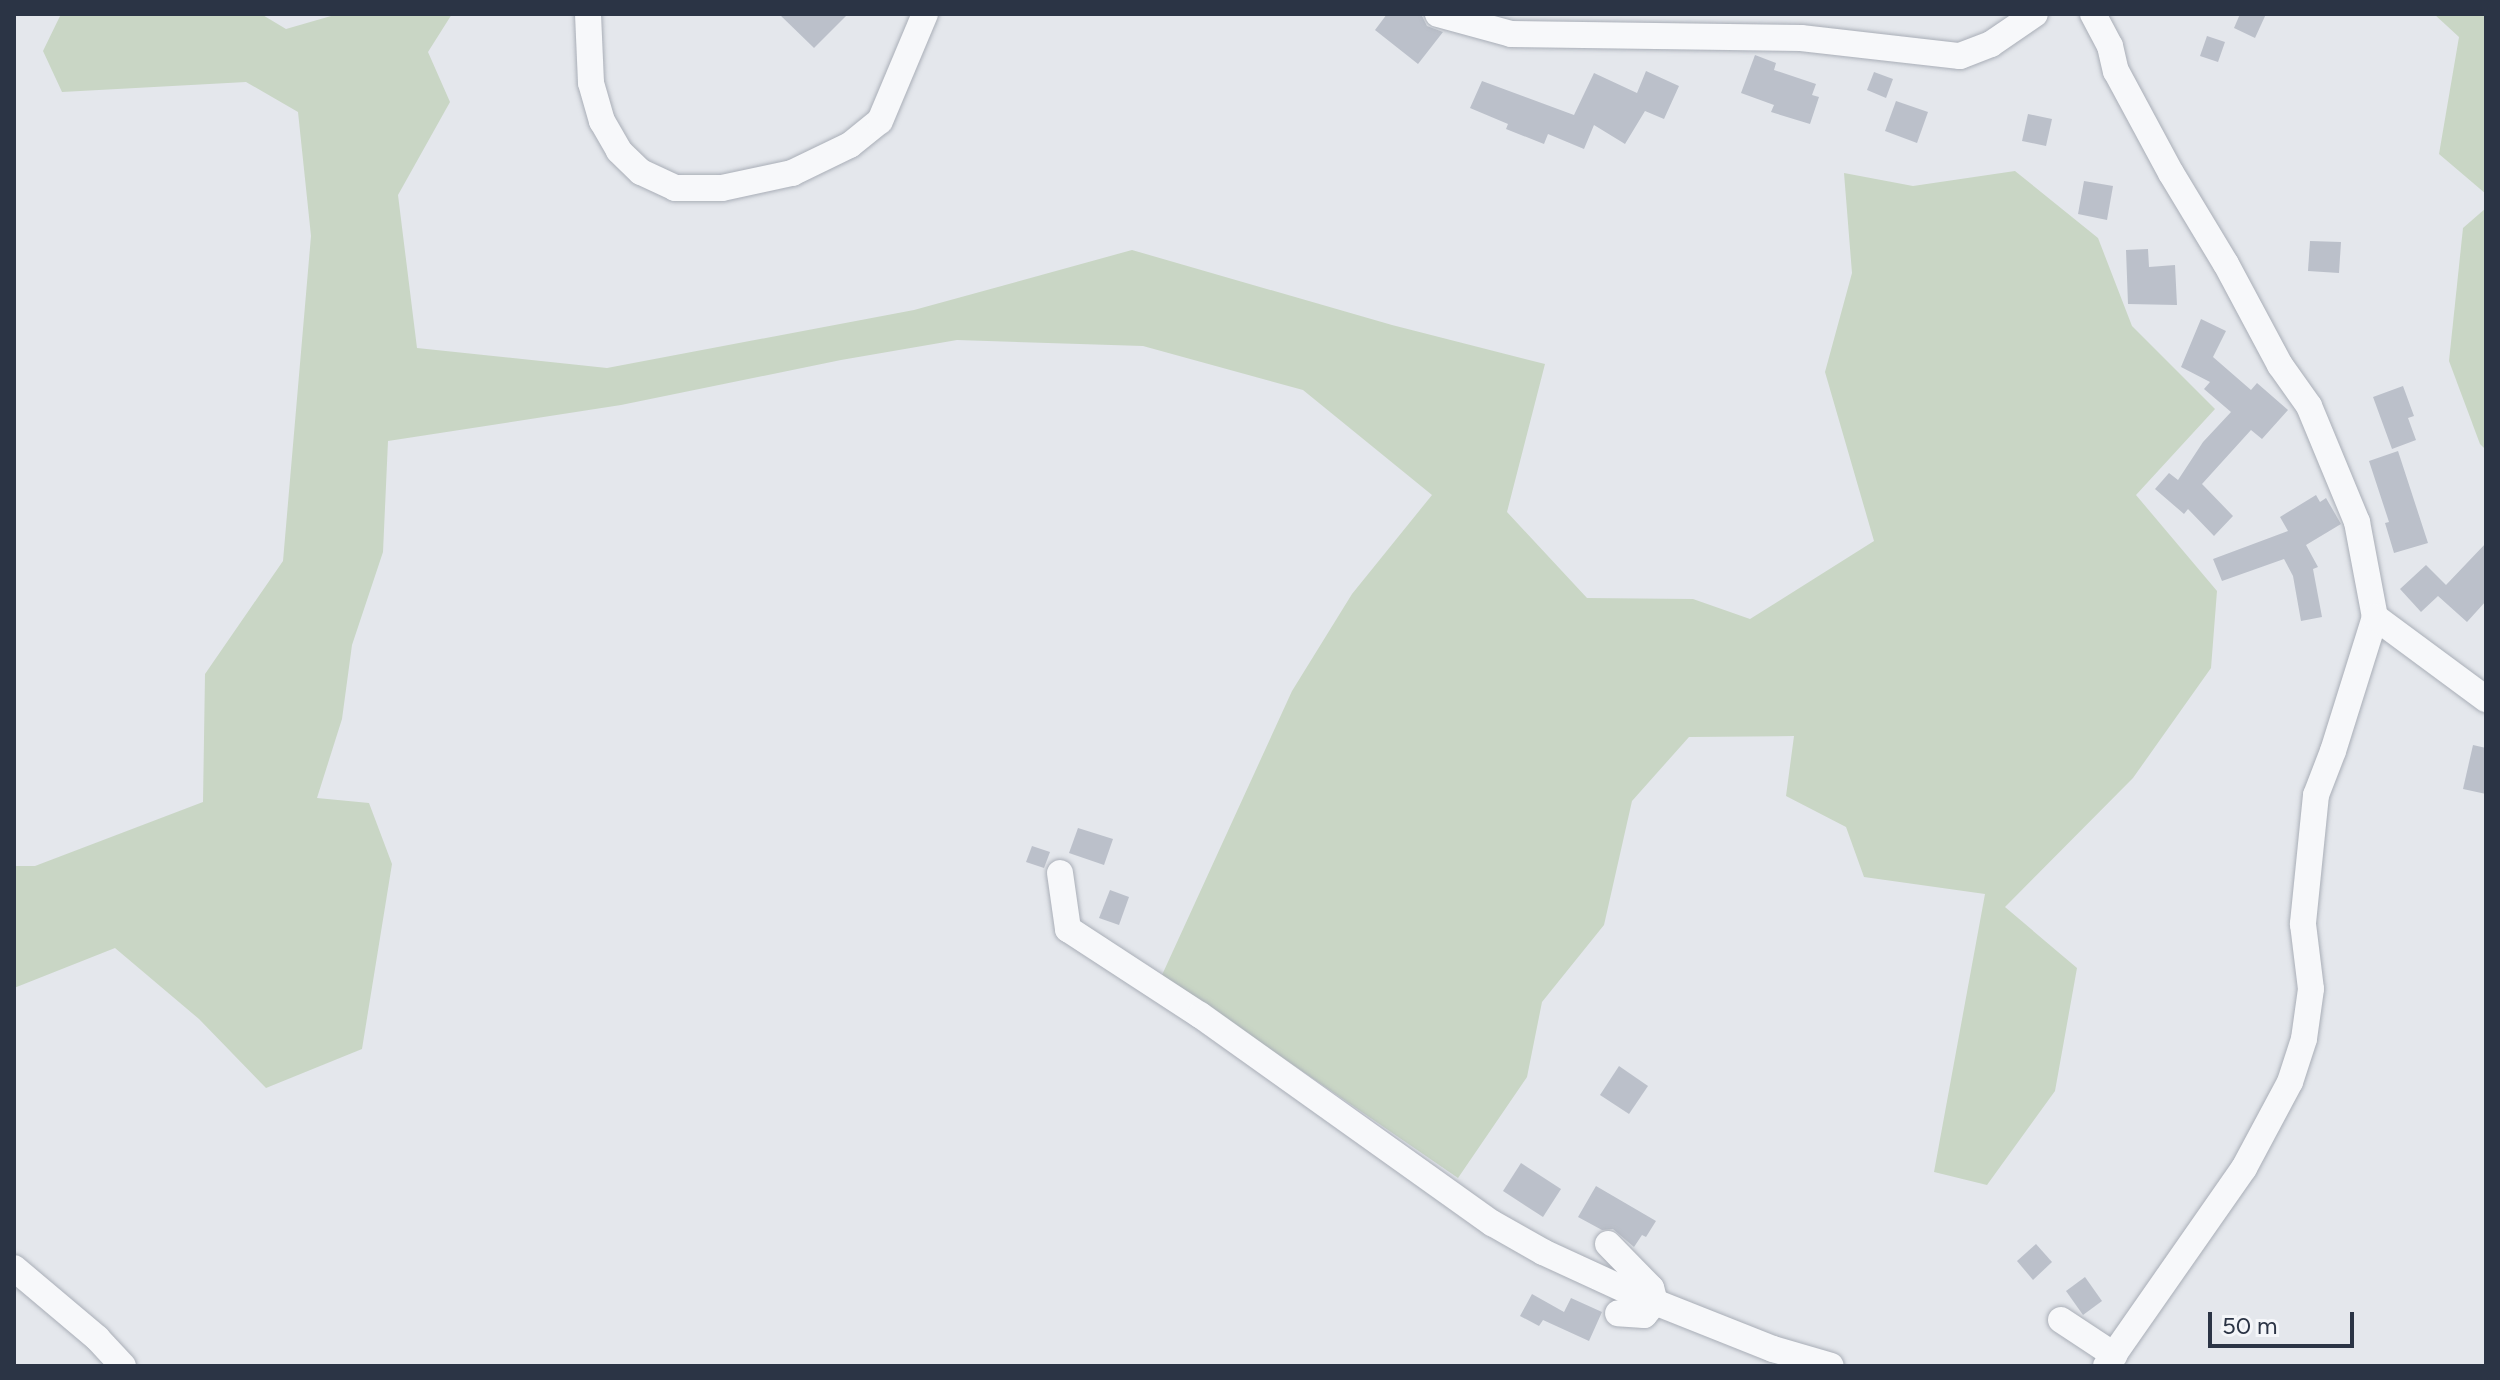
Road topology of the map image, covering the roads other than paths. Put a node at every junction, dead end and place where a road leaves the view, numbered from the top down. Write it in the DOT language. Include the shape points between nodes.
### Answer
graph roads {
  1 [pos="588,14"];
  2 [pos="925,14"];
  3 [pos="1438,14"];
  4 [pos="2035,14"];
  5 [pos="2093,14"];
  6 [pos="2375,617"];
  7 [pos="2486,699"];
  8 [pos="1060,873"];
  9 [pos="1608,1244"];
  10 [pos="14,1268"];
  11 [pos="1655,1302"];
  12 [pos="1618,1313"];
  13 [pos="2061,1320"];
  14 [pos="2110,1361"];
  15 [pos="123,1366"];
  16 [pos="1831,1366"];
  1 -- 2 [label="street" via="591,83 602,121 619,151 641,172 675,188 722,188 792,173 850,145 880,121"];
  3 -- 4 [label="street" via="1511,34 1801,38 1960,56 1991,44"];
  5 -- 6 [label="street" via="2116,71 2171,173 2280,365 2309,406 2357,522"];
  6 -- 7 [label="street"];
  6 -- 14 [label="street" via="2316,795 2303,924 2311,989 2304,1039 2290,1082 2244,1168"];
  8 -- 11 [label="street" via="1068,929 1200,1015 1492,1223"];
  9 -- 11 [label="street" via="1651,1288"];
  10 -- 15 [label="street"];
  11 -- 12 [label="street" via="1644,1315"];
  11 -- 16 [label="street"];
  13 -- 14 [label="street"];
}
